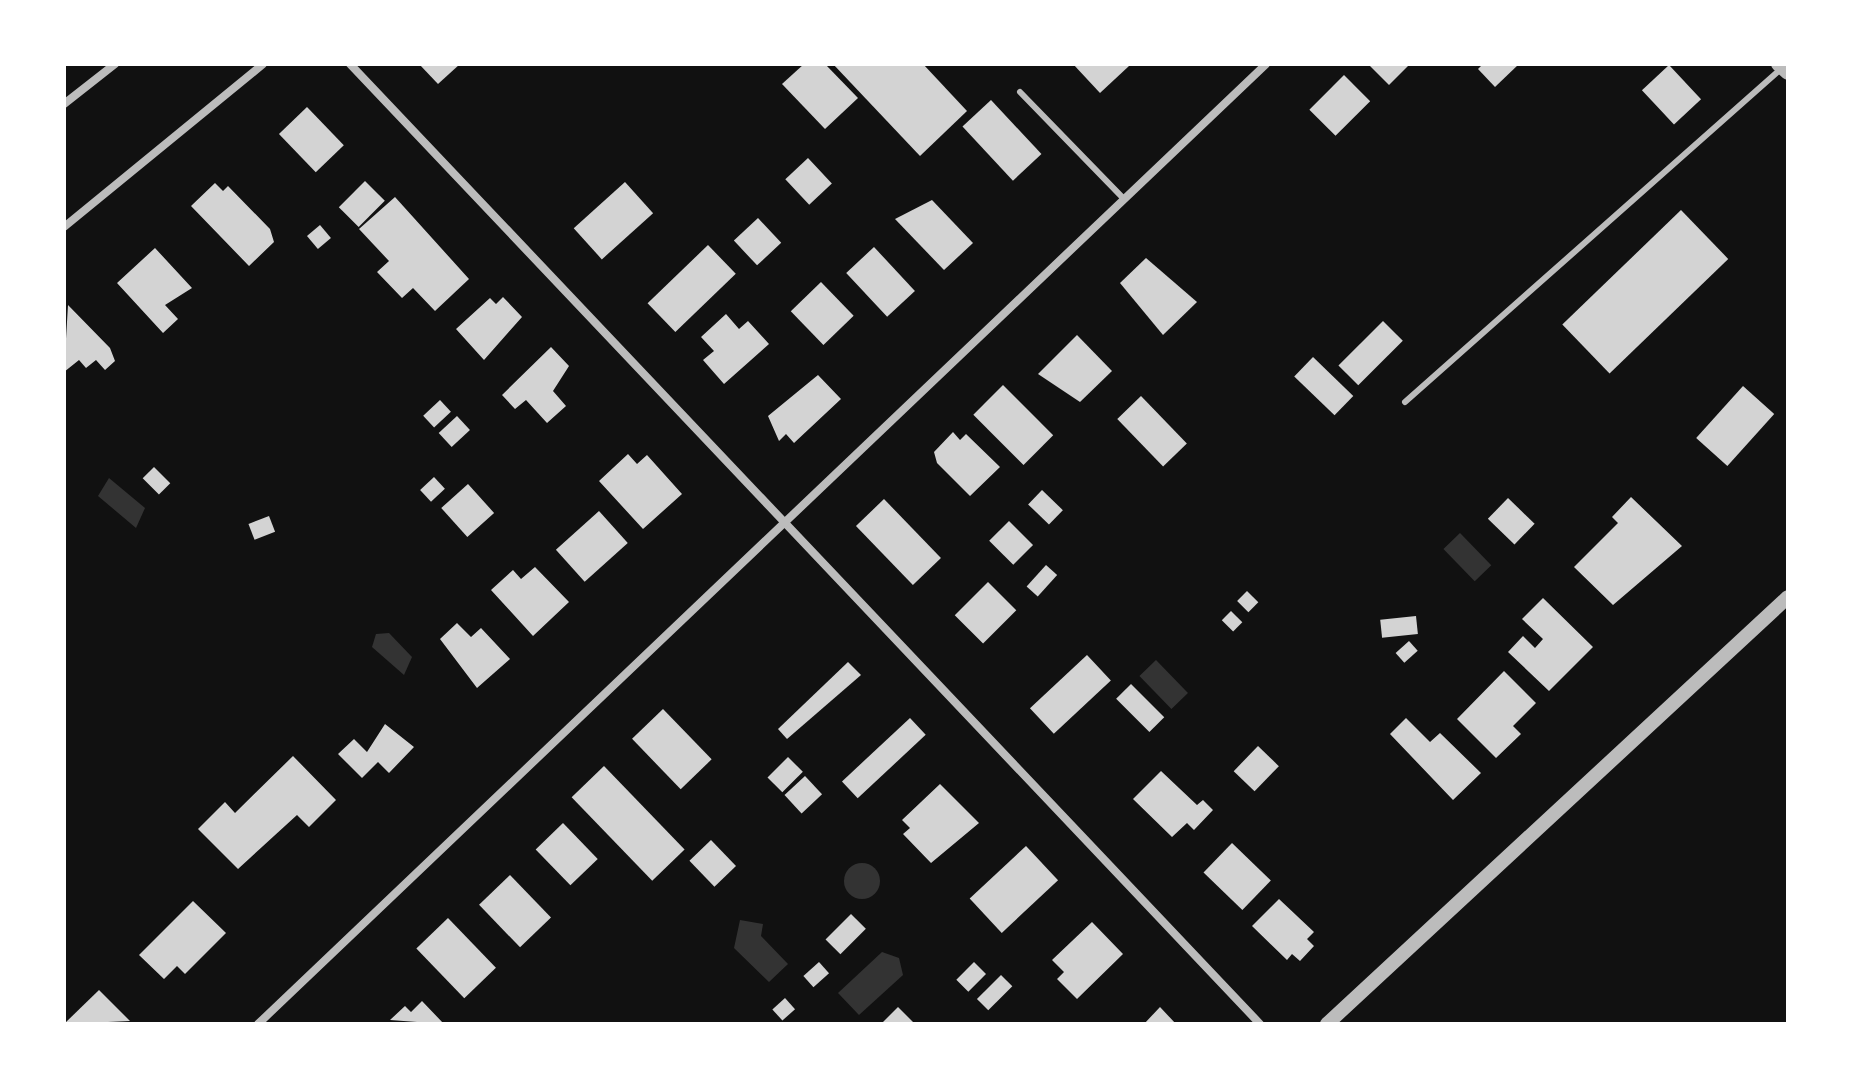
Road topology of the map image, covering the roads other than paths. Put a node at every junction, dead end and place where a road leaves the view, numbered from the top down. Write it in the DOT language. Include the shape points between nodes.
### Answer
graph roads {
  1 [pos="115,64"];
  2 [pos="263,64"];
  3 [pos="350,64"];
  4 [pos="1266,64"];
  5 [pos="1783,68"];
  6 [pos="1020,92"];
  7 [pos="64,104"];
  8 [pos="1124,199"];
  9 [pos="64,227"];
  10 [pos="1405,402"];
  11 [pos="785,522"];
  12 [pos="1788,597"];
  13 [pos="258,1024"];
  14 [pos="1260,1024"];
  15 [pos="1327,1024"];
  1 -- 7 [label="street"];
  2 -- 9 [label="street"];
  3 -- 11 [label="street"];
  4 -- 8 [label="street"];
  5 -- 10 [label="lane"];
  6 -- 8 [label="lane"];
  8 -- 11 [label="street"];
  11 -- 13 [label="street"];
  11 -- 14 [label="street"];
  12 -- 15 [label="street"];
}
